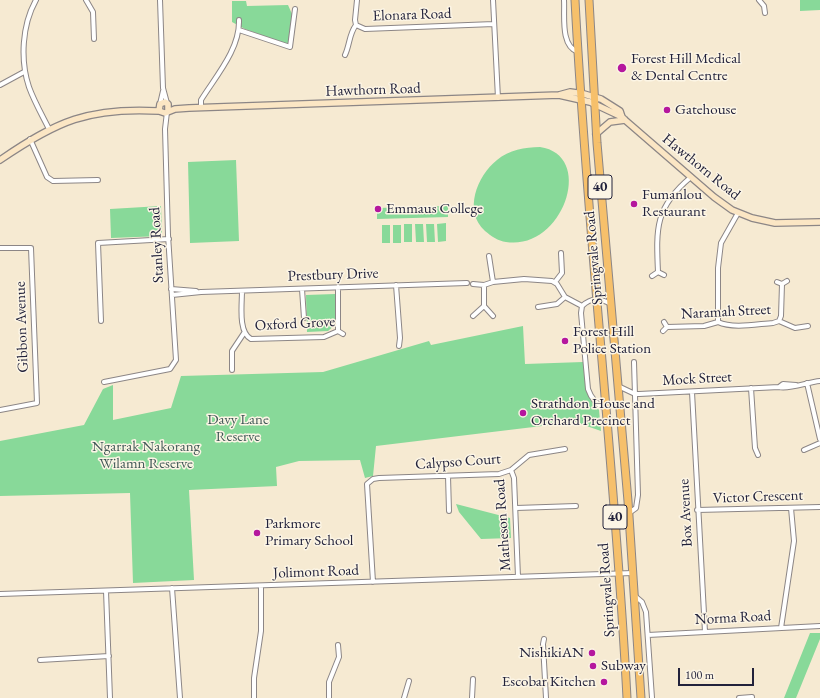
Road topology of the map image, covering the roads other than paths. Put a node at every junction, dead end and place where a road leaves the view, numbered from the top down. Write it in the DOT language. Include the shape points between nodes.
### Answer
graph roads {
  1 [pos="36,0"];
  2 [pos="86,0"];
  3 [pos="160,0"];
  4 [pos="357,0"];
  5 [pos="494,0"];
  6 [pos="564,0"];
  7 [pos="575,0"];
  8 [pos="589,0"];
  9 [pos="759,0"];
  10 [pos="295,8"];
  11 [pos="765,13"];
  12 [pos="239,20"];
  13 [pos="494,24"];
  14 [pos="356,25"];
  15 [pos="239,30"];
  16 [pos="94,39"];
  17 [pos="578,52"];
  18 [pos="345,55"];
  19 [pos="24,72"];
  20 [pos="0,85"];
  21 [pos="580,96"];
  22 [pos="498,98"];
  23 [pos="594,100"];
  24 [pos="163,103"];
  25 [pos="201,107"];
  26 [pos="189,108"];
  27 [pos="138,110"];
  28 [pos="160,111"];
  29 [pos="168,111"];
  30 [pos="624,118"];
  31 [pos="49,129"];
  32 [pos="165,129"];
  33 [pos="596,134"];
  34 [pos="30,139"];
  35 [pos="0,160"];
  36 [pos="691,177"];
  37 [pos="98,180"];
  38 [pos="738,213"];
  39 [pos="820,222"];
  40 [pos="169,239"];
  41 [pos="0,248"];
  42 [pos="561,253"];
  43 [pos="489,256"];
  44 [pos="658,272"];
  45 [pos="664,275"];
  46 [pos="652,276"];
  47 [pos="787,280"];
  48 [pos="493,282"];
  49 [pos="555,282"];
  50 [pos="777,282"];
  51 [pos="467,283"];
  52 [pos="473,284"];
  53 [pos="782,284"];
  54 [pos="396,285"];
  55 [pos="484,286"];
  56 [pos="338,287"];
  57 [pos="171,288"];
  58 [pos="302,289"];
  59 [pos="242,291"];
  60 [pos="200,292"];
  61 [pos="172,295"];
  62 [pos="565,297"];
  63 [pos="596,298"];
  64 [pos="611,304"];
  65 [pos="484,306"];
  66 [pos="582,306"];
  67 [pos="538,307"];
  68 [pos="472,316"];
  69 [pos="493,316"];
  70 [pos="304,318"];
  71 [pos="101,321"];
  72 [pos="779,321"];
  73 [pos="664,322"];
  74 [pos="718,322"];
  75 [pos="808,326"];
  76 [pos="667,327"];
  77 [pos="338,330"];
  78 [pos="663,331"];
  79 [pos="244,333"];
  80 [pos="343,334"];
  81 [pos="399,346"];
  82 [pos="634,362"];
  83 [pos="232,370"];
  84 [pos="820,381"];
  85 [pos="104,382"];
  86 [pos="807,383"];
  87 [pos="618,386"];
  88 [pos="751,388"];
  89 [pos="692,392"];
  90 [pos="635,394"];
  91 [pos="606,409"];
  92 [pos="2,410"];
  93 [pos="820,439"];
  94 [pos="820,443"];
  95 [pos="566,449"];
  96 [pos="804,450"];
  97 [pos="758,455"];
  98 [pos="511,470"];
  99 [pos="448,476"];
  100 [pos="576,506"];
  101 [pos="820,507"];
  102 [pos="516,508"];
  103 [pos="791,508"];
  104 [pos="697,510"];
  105 [pos="450,511"];
  106 [pos="629,513"];
  107 [pos="619,574"];
  108 [pos="633,574"];
  109 [pos="518,577"];
  110 [pos="373,582"];
  111 [pos="261,586"];
  112 [pos="172,588"];
  113 [pos="106,591"];
  114 [pos="0,594"];
  115 [pos="634,596"];
  116 [pos="820,626"];
  117 [pos="781,628"];
  118 [pos="705,632"];
  119 [pos="648,635"];
  120 [pos="544,639"];
  121 [pos="338,645"];
  122 [pos="108,656"];
  123 [pos="40,660"];
  124 [pos="473,679"];
  125 [pos="409,681"];
  126 [pos="752,697"];
  127 [pos="110,698"];
  128 [pos="180,698"];
  129 [pos="254,698"];
  130 [pos="330,698"];
  131 [pos="404,698"];
  132 [pos="472,698"];
  133 [pos="546,698"];
  134 [pos="627,698"];
  135 [pos="641,698"];
  136 [pos="652,698"];
  137 [pos="739,698"];
  1 -- 19 [label="street" via="26,23"];
  2 -- 16 [label="street" via="93,12"];
  3 -- 24 [label="street"];
  4 -- 14 [label="street, Elonara Road"];
  5 -- 13 [label="street"];
  6 -- 17 [label="street" via="568,43"];
  7 -- 17 [label="highway, Springvale Road / 40"];
  8 -- 23 [label="highway, Springvale Road / 40"];
  9 -- 11 [label="street" via="764,6"];
  10 -- 15 [label="street" via="290,49"];
  12 -- 15 [label="street"];
  13 -- 14 [label="street, Elonara Road" via="365,29"];
  13 -- 22 [label="street"];
  14 -- 18 [label="street" via="351,32"];
  15 -- 25 [label="street" via="234,47 201,100"];
  17 -- 21 [label="highway, Springvale Road / 40"];
  19 -- 20 [label="street"];
  19 -- 31 [label="street"];
  21 -- 22 [label="main road, Hawthorn Road"];
  21 -- 23 [label="main road, Hawthorn Road"];
  21 -- 63 [label="highway, Springvale Road / 40"];
  22 -- 25 [label="main road, Hawthorn Road"];
  23 -- 30 [label="main road, Hawthorn Road" via="615,108"];
  23 -- 33 [label="highway, Springvale Road / 40"];
  24 -- 26 [label="main road, Hawthorn Road"];
  24 -- 27 [label="main road, Hawthorn Road"];
  24 -- 28 [label="main road"];
  24 -- 29 [label="main road" via="169,106"];
  25 -- 26 [label="main road, Hawthorn Road"];
  26 -- 29 [label="main road, Hawthorn Road"];
  27 -- 28 [label="main road, Hawthorn Road"];
  27 -- 31 [label="main road, Hawthorn Road" via="87,115"];
  28 -- 29 [label="main road, Hawthorn Road"];
  28 -- 32 [label="street, Stanley Road"];
  29 -- 32 [label="street, Stanley Road"];
  30 -- 33 [label="main road" via="610,122"];
  30 -- 36 [label="main road, Hawthorn Road"];
  31 -- 34 [label="main road, Hawthorn Road"];
  32 -- 40 [label="street, Stanley Road"];
  33 -- 64 [label="highway, Springvale Road / 40"];
  34 -- 35 [label="main road, Hawthorn Road"];
  34 -- 37 [label="street" via="47,177 53,181"];
  36 -- 38 [label="main road, Hawthorn Road" via="718,201"];
  36 -- 44 [label="street" via="668,199 660,216 657,234"];
  38 -- 39 [label="main road, Hawthorn Road" via="775,223"];
  38 -- 74 [label="street" via="721,243 718,268"];
  40 -- 57 [label="street, Stanley Road"];
  40 -- 71 [label="street" via="98,243"];
  41 -- 92 [label="street, Gibbon Avenue" via="31,248 37,403"];
  42 -- 49 [label="street" via="562,273"];
  43 -- 48 [label="street"];
  44 -- 45 [label="street"];
  44 -- 46 [label="street"];
  47 -- 53 [label="street"];
  48 -- 49 [label="street" via="530,279"];
  48 -- 55 [label="street"];
  49 -- 62 [label="street"];
  50 -- 53 [label="street"];
  51 -- 54 [label="street, Prestbury Drive"];
  52 -- 55 [label="street"];
  53 -- 72 [label="street" via="782,312"];
  54 -- 56 [label="street, Prestbury Drive"];
  54 -- 81 [label="street"];
  55 -- 65 [label="street"];
  56 -- 58 [label="street, Prestbury Drive"];
  56 -- 77 [label="street"];
  57 -- 60 [label="street, Prestbury Drive"];
  57 -- 61 [label="street, Stanley Road"];
  58 -- 59 [label="street, Prestbury Drive"];
  58 -- 70 [label="street"];
  59 -- 60 [label="street, Prestbury Drive"];
  59 -- 79 [label="street, Oxford Grove"];
  60 -- 61 [label="street, Prestbury Drive"];
  61 -- 85 [label="street, Stanley Road" via="176,360 170,369"];
  62 -- 66 [label="street"];
  62 -- 67 [label="street" via="555,304"];
  63 -- 64 [label="street"];
  63 -- 66 [label="street"];
  63 -- 91 [label="highway, Springvale Road / 40"];
  64 -- 87 [label="highway, Springvale Road / 40"];
  65 -- 68 [label="street"];
  65 -- 69 [label="street"];
  66 -- 91 [label="street, Springvale Road" via="588,389 592,398"];
  72 -- 74 [label="street, Naramah Street" via="773,324 735,325"];
  72 -- 75 [label="street, Naramah Street" via="795,328"];
  73 -- 76 [label="street, Naramah Street"];
  74 -- 76 [label="street, Naramah Street" via="704,326"];
  76 -- 78 [label="street, Naramah Street"];
  77 -- 79 [label="street, Oxford Grove" via="324,337 251,339"];
  77 -- 80 [label="street, Oxford Grove"];
  79 -- 83 [label="street" via="232,351"];
  82 -- 90 [label="street"];
  84 -- 86 [label="street, Mock Street"];
  86 -- 88 [label="street, Mock Street"];
  86 -- 93 [label="street"];
  87 -- 90 [label="street, Mock Street"];
  87 -- 106 [label="highway, Springvale Road / 40"];
  88 -- 89 [label="street, Mock Street"];
  88 -- 97 [label="street" via="755,448"];
  89 -- 90 [label="street, Mock Street"];
  89 -- 104 [label="street, Box Avenue"];
  90 -- 106 [label="street" via="638,497 636,508"];
  91 -- 107 [label="highway, Springvale Road / 40"];
  94 -- 96 [label="street"];
  95 -- 98 [label="street, Calypso Court" via="528,455"];
  98 -- 99 [label="street, Calypso Court" via="495,475"];
  98 -- 102 [label="street, Matheson Road"];
  99 -- 105 [label="street"];
  99 -- 110 [label="street, Calypso Court" via="379,478 367,484"];
  100 -- 102 [label="street"];
  101 -- 103 [label="street, Victor Crescent"];
  102 -- 109 [label="street, Matheson Road"];
  103 -- 104 [label="street, Victor Crescent"];
  103 -- 117 [label="street" via="794,541"];
  104 -- 118 [label="street, Box Avenue"];
  106 -- 108 [label="highway, Springvale Road / 40"];
  107 -- 108 [label="street, Jolimont Road"];
  107 -- 109 [label="street, Jolimont Road"];
  107 -- 134 [label="highway, Springvale Road / 40"];
  108 -- 115 [label="highway, Springvale Road / 40"];
  109 -- 110 [label="street, Jolimont Road"];
  110 -- 111 [label="street, Jolimont Road"];
  111 -- 112 [label="street, Jolimont Road"];
  111 -- 129 [label="street" via="261,631 254,678"];
  112 -- 113 [label="street, Jolimont Road"];
  112 -- 128 [label="street"];
  113 -- 114 [label="street, Jolimont Road"];
  113 -- 122 [label="street"];
  115 -- 119 [label="street, Springvale Road" via="641,600 645,607"];
  115 -- 135 [label="highway, Springvale Road / 40"];
  116 -- 117 [label="street, Norma Road"];
  117 -- 118 [label="street, Norma Road"];
  118 -- 119 [label="street, Norma Road"];
  119 -- 136 [label="street, Springvale Road"];
  120 -- 133 [label="street"];
  121 -- 130 [label="street" via="339,657 329,682"];
  122 -- 123 [label="street"];
  122 -- 127 [label="street"];
  124 -- 132 [label="street"];
  125 -- 131 [label="street"];
  126 -- 137 [label="street"];
}
